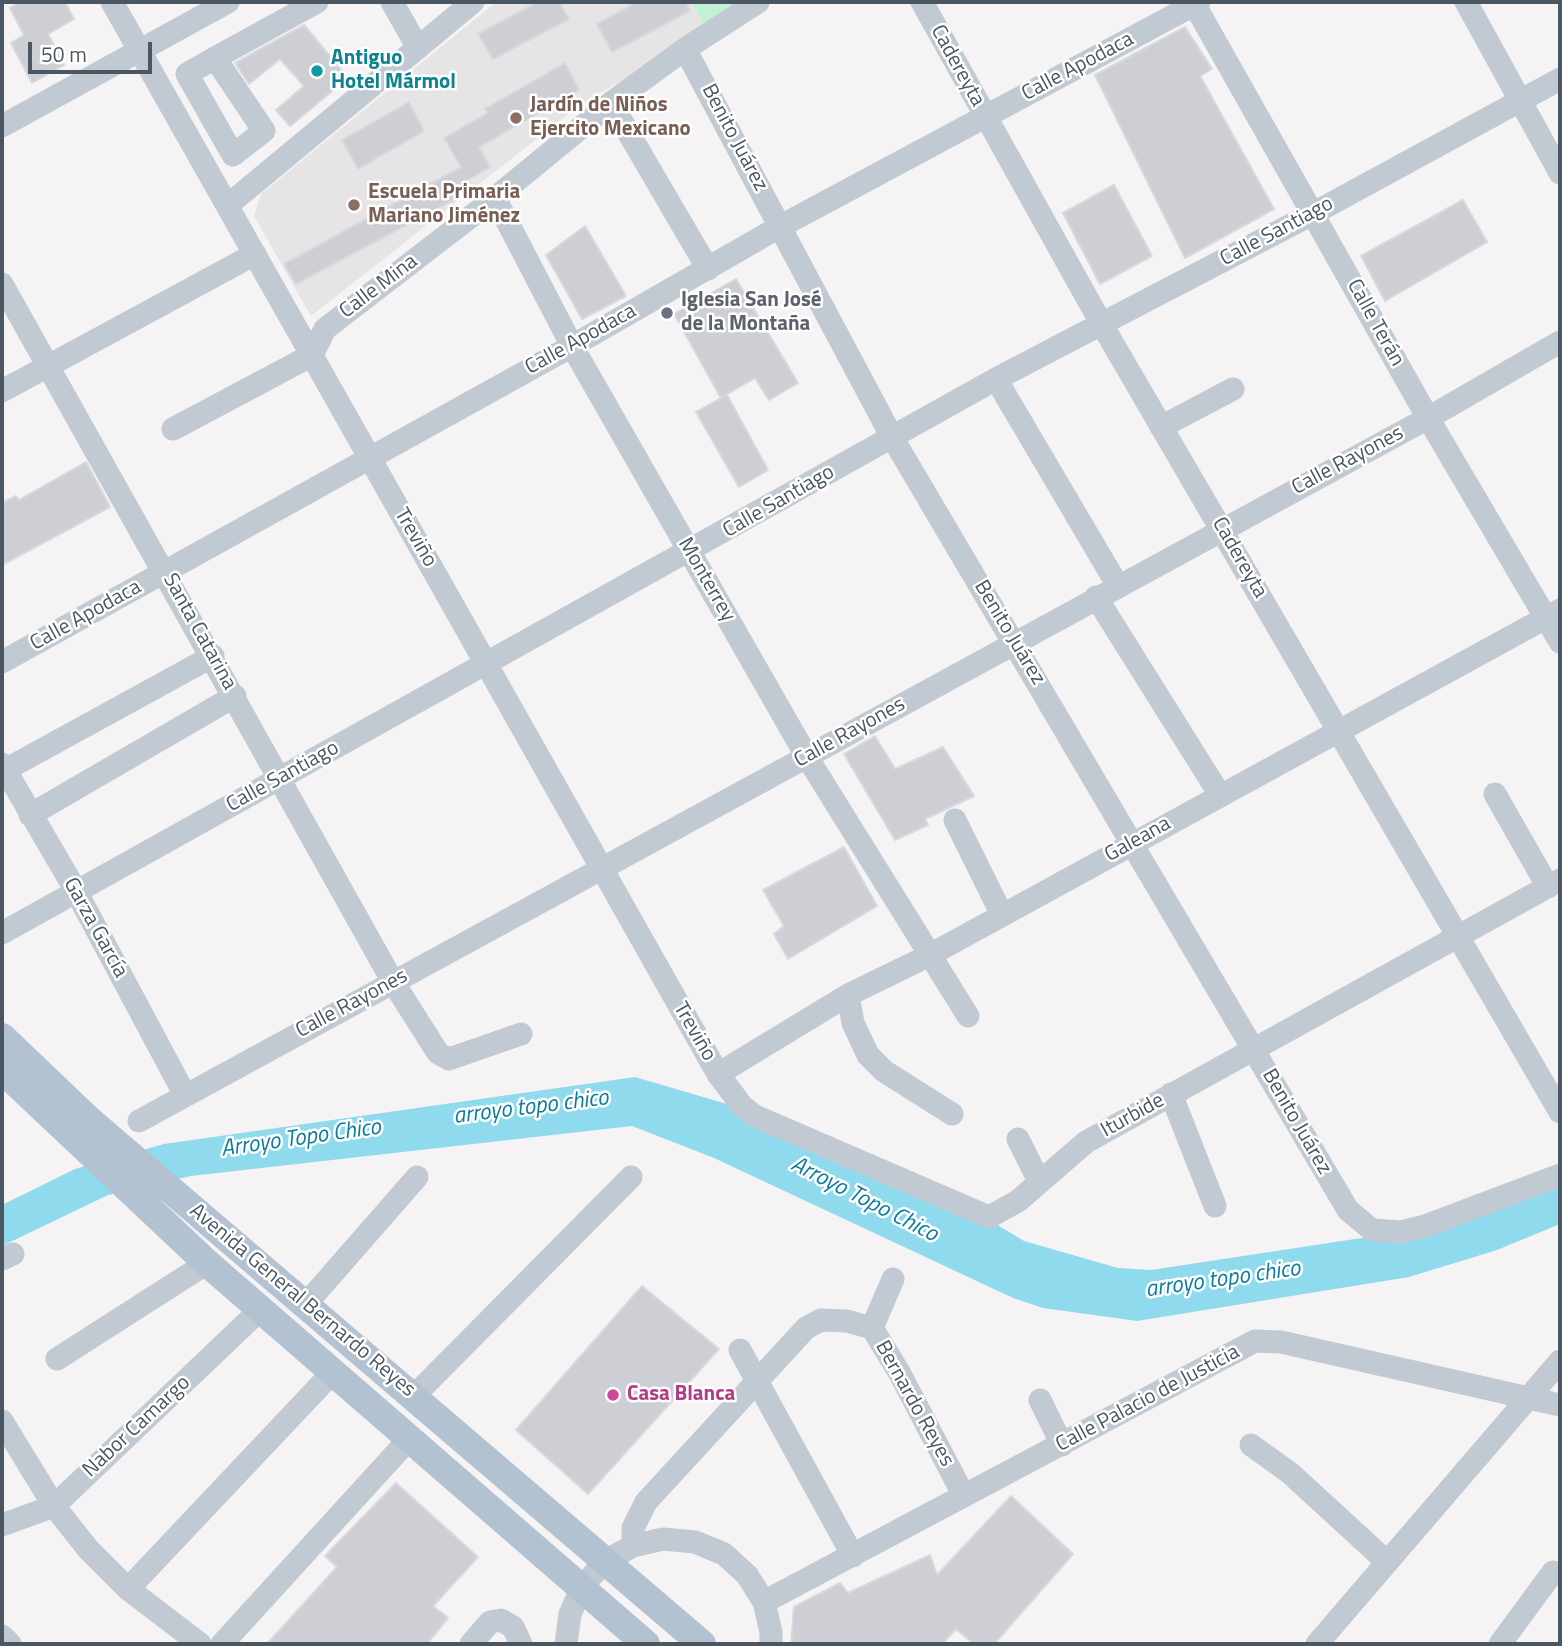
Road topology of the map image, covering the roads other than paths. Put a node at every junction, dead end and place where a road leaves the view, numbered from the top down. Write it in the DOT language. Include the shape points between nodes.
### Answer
graph roads {
  1 [pos="112,2"];
  2 [pos="228,2"];
  3 [pos="317,2"];
  4 [pos="392,2"];
  5 [pos="473,2"];
  6 [pos="758,2"];
  7 [pos="922,2"];
  8 [pos="1466,2"];
  9 [pos="1196,3"];
  10 [pos="418,48"];
  11 [pos="685,48"];
  12 [pos="141,51"];
  13 [pos="215,58"];
  14 [pos="1560,79"];
  15 [pos="1521,102"];
  16 [pos="611,103"];
  17 [pos="985,117"];
  18 [pos="2,126"];
  19 [pos="1560,173"];
  20 [pos="495,198"];
  21 [pos="228,205"];
  22 [pos="1314,213"];
  23 [pos="781,226"];
  24 [pos="255,254"];
  25 [pos="708,269"];
  26 [pos="2,284"];
  27 [pos="1101,323"];
  28 [pos="1560,342"];
  29 [pos="572,345"];
  30 [pos="312,355"];
  31 [pos="47,365"];
  32 [pos="996,379"];
  33 [pos="1233,388"];
  34 [pos="2,391"];
  35 [pos="1428,418"];
  36 [pos="1161,427"];
  37 [pos="173,429"];
  38 [pos="892,437"];
  39 [pos="369,456"];
  40 [pos="1221,528"];
  41 [pos="690,552"];
  42 [pos="165,572"];
  43 [pos="1118,586"];
  44 [pos="1096,597"];
  45 [pos="1553,614"];
  46 [pos="1014,641"];
  47 [pos="1560,642"];
  48 [pos="213,656"];
  49 [pos="2,662"];
  50 [pos="486,663"];
  51 [pos="235,696"];
  52 [pos="1340,732"];
  53 [pos="807,757"];
  54 [pos="3,767"];
  55 [pos="281,778"];
  56 [pos="1495,794"];
  57 [pos="1220,796"];
  58 [pos="30,815"];
  59 [pos="955,820"];
  60 [pos="1132,844"];
  61 [pos="602,868"];
  62 [pos="1554,883"];
  63 [pos="76,891"];
  64 [pos="1002,915"];
  65 [pos="2,933"];
  66 [pos="1458,936"];
  67 [pos="928,956"];
  68 [pos="393,982"];
  69 [pos="848,995"];
  70 [pos="968,1016"];
  71 [pos="521,1034"];
  72 [pos="2,1037"];
  73 [pos="1252,1048"];
  74 [pos="2,1070"];
  75 [pos="718,1074"];
  76 [pos="1171,1094"];
  77 [pos="184,1095"];
  78 [pos="1560,1112"];
  79 [pos="951,1114"];
  80 [pos="139,1121"];
  81 [pos="1018,1139"];
  82 [pos="1560,1175"];
  83 [pos="417,1177"];
  84 [pos="631,1177"];
  85 [pos="1039,1181"];
  86 [pos="1215,1206"];
  87 [pos="207,1263"];
  88 [pos="893,1279"];
  89 [pos="306,1304"];
  90 [pos="261,1309"];
  91 [pos="872,1328"];
  92 [pos="740,1350"];
  93 [pos="57,1359"];
  94 [pos="1560,1361"];
  95 [pos="333,1372"];
  96 [pos="759,1381"];
  97 [pos="414,1396"];
  98 [pos="1529,1397"];
  99 [pos="1040,1400"];
  100 [pos="1560,1405"];
  101 [pos="2,1421"];
  102 [pos="410,1438"];
  103 [pos="1062,1445"];
  104 [pos="1251,1445"];
  105 [pos="964,1496"];
  106 [pos="54,1506"];
  107 [pos="2,1525"];
  108 [pos="633,1546"];
  109 [pos="853,1556"];
  110 [pos="605,1561"];
  111 [pos="1387,1562"];
  112 [pos="1553,1572"];
  113 [pos="582,1587"];
  114 [pos="128,1589"];
  115 [pos="764,1602"];
  116 [pos="2,1636"];
  117 [pos="10,1644"];
  118 [pos="200,1644"];
  119 [pos="222,1644"];
  120 [pos="471,1644"];
  121 [pos="521,1644"];
  122 [pos="566,1644"];
  123 [pos="646,1644"];
  124 [pos="702,1644"];
  125 [pos="771,1644"];
  126 [pos="1317,1644"];
  127 [pos="1500,1644"];
  1 -- 12 [label="street, Treviño"];
  2 -- 12 [label="street"];
  3 -- 13 [label="street"];
  4 -- 10 [label="street"];
  5 -- 10 [label="street"];
  6 -- 11 [label="street, Calle Mina"];
  7 -- 17 [label="street, Cadereyta"];
  8 -- 15 [label="street"];
  9 -- 17 [label="street, Calle Apodaca"];
  9 -- 22 [label="street, Calle Terán"];
  10 -- 21 [label="street"];
  11 -- 16 [label="street, Calle Mina"];
  11 -- 23 [label="street, Benito Juárez"];
  12 -- 18 [label="street"];
  12 -- 21 [label="street, Treviño"];
  14 -- 15 [label="street, Calle Santiago"];
  15 -- 19 [label="street"];
  15 -- 22 [label="street, Calle Santiago"];
  16 -- 20 [label="street, Calle Mina"];
  16 -- 25 [label="street"];
  17 -- 23 [label="street, Calle Apodaca"];
  17 -- 27 [label="street, Cadereyta"];
  20 -- 29 [label="street, Monterrey"];
  20 -- 30 [label="street, Calle Mina" via="325,329"];
  21 -- 24 [label="street, Treviño"];
  22 -- 27 [label="street, Calle Santiago"];
  22 -- 35 [label="street, Calle Terán"];
  23 -- 25 [label="street, Calle Apodaca"];
  23 -- 38 [label="street, Benito Juárez"];
  24 -- 30 [label="street, Treviño"];
  24 -- 31 [label="street"];
  25 -- 29 [label="street, Calle Apodaca"];
  26 -- 31 [label="street, Santa Catarina"];
  27 -- 32 [label="street, Calle Santiago"];
  27 -- 36 [label="street, Cadereyta"];
  28 -- 35 [label="street, Calle Rayones"];
  29 -- 39 [label="street, Calle Apodaca"];
  29 -- 41 [label="street, Monterrey"];
  30 -- 37 [label="street"];
  30 -- 39 [label="street, Treviño"];
  31 -- 34 [label="street"];
  31 -- 42 [label="street, Santa Catarina"];
  32 -- 38 [label="street, Calle Santiago"];
  32 -- 43 [label="street"];
  33 -- 36 [label="street"];
  35 -- 40 [label="street, Calle Rayones"];
  35 -- 45 [label="street, Calle Terán"];
  36 -- 40 [label="street, Cadereyta"];
  38 -- 41 [label="street, Calle Santiago"];
  38 -- 46 [label="street, Benito Juárez"];
  39 -- 42 [label="street, Calle Apodaca"];
  39 -- 50 [label="street, Treviño"];
  40 -- 43 [label="street, Calle Rayones"];
  40 -- 52 [label="street, Cadereyta"];
  41 -- 50 [label="street, Calle Santiago"];
  41 -- 53 [label="street, Monterrey"];
  42 -- 48 [label="street, Santa Catarina"];
  42 -- 49 [label="street, Calle Apodaca"];
  43 -- 44 [label="street, Calle Rayones"];
  44 -- 46 [label="street, Calle Rayones"];
  44 -- 57 [label="street"];
  45 -- 47 [label="street, Calle Terán"];
  45 -- 52 [label="street, Galeana"];
  46 -- 53 [label="street, Calle Rayones"];
  46 -- 60 [label="street, Benito Juárez"];
  48 -- 51 [label="street, Santa Catarina"];
  48 -- 54 [label="street"];
  50 -- 55 [label="street, Calle Santiago"];
  50 -- 61 [label="street, Treviño"];
  51 -- 55 [label="street, Santa Catarina"];
  51 -- 58 [label="street"];
  52 -- 57 [label="street, Galeana"];
  52 -- 66 [label="street, Cadereyta"];
  53 -- 61 [label="street, Calle Rayones"];
  53 -- 67 [label="street, Monterrey"];
  54 -- 58 [label="street, Garza García"];
  55 -- 63 [label="street, Calle Santiago"];
  55 -- 68 [label="street, Santa Catarina"];
  56 -- 62 [label="street"];
  57 -- 60 [label="street, Galeana"];
  58 -- 63 [label="street, Garza García"];
  59 -- 64 [label="street"];
  60 -- 64 [label="street, Galeana"];
  60 -- 73 [label="street, Benito Juárez"];
  61 -- 68 [label="street, Calle Rayones"];
  61 -- 75 [label="street, Treviño"];
  62 -- 66 [label="street, Iturbide"];
  63 -- 65 [label="street, Calle Santiago"];
  63 -- 77 [label="street, Garza García"];
  64 -- 67 [label="street, Galeana"];
  66 -- 73 [label="street, Iturbide"];
  66 -- 78 [label="street, Cadereyta"];
  67 -- 69 [label="street, Galeana"];
  67 -- 70 [label="street, Monterrey"];
  68 -- 71 [label="street, Santa Catarina" via="438,1053 449,1059"];
  68 -- 77 [label="street, Calle Rayones"];
  69 -- 75 [label="street, Galeana"];
  69 -- 79 [label="street" via="853,1023 868,1055 884,1071"];
  72 -- 89 [label="main road, Avenida General Bernardo Reyes" via="89,1120"];
  73 -- 76 [label="street, Iturbide"];
  73 -- 82 [label="street, Benito Juárez" via="1348,1210 1372,1230 1401,1232 1425,1226"];
  74 -- 87 [label="main road, Avenida General Bernardo Reyes"];
  75 -- 85 [label="street, Iturbide" via="755,1116 989,1217"];
  76 -- 85 [label="street, Iturbide" via="1086,1142"];
  76 -- 86 [label="street"];
  77 -- 80 [label="street, Calle Rayones"];
  81 -- 85 [label="street"];
  83 -- 89 [label="street"];
  84 -- 97 [label="street"];
  87 -- 90 [label="main road, Avenida General Bernardo Reyes"];
  87 -- 93 [label="street"];
  88 -- 91 [label="street"];
  89 -- 97 [label="main road, Avenida General Bernardo Reyes"];
  90 -- 95 [label="main road, Avenida General Bernardo Reyes"];
  90 -- 106 [label="street, Nabor Camargo"];
  91 -- 96 [label="street, Bernardo Reyes" via="830,1319 813,1323"];
  91 -- 105 [label="street, Bernardo Reyes"];
  92 -- 96 [label="street"];
  94 -- 98 [label="street"];
  95 -- 102 [label="main road, Avenida General Bernardo Reyes"];
  95 -- 114 [label="street"];
  96 -- 108 [label="street, Bernardo Reyes" via="646,1502 633,1528"];
  96 -- 109 [label="street"];
  97 -- 110 [label="main road, Avenida General Bernardo Reyes"];
  98 -- 100 [label="street, Calle Palacio de Justicia"];
  98 -- 103 [label="street, Calle Palacio de Justicia" via="1263,1340"];
  98 -- 111 [label="street"];
  99 -- 103 [label="street"];
  101 -- 106 [label="street"];
  102 -- 113 [label="main road, Avenida General Bernardo Reyes"];
  102 -- 119 [label="street"];
  103 -- 105 [label="street, Calle Palacio de Justicia"];
  104 -- 111 [label="street" via="1290,1473"];
  105 -- 109 [label="street, Calle Palacio de Justicia"];
  106 -- 107 [label="street, Nabor Camargo"];
  106 -- 114 [label="street"];
  108 -- 110 [label="street"];
  108 -- 115 [label="street" via="663,1539 695,1542 714,1550 747,1575"];
  109 -- 115 [label="street, Calle Palacio de Justicia"];
  110 -- 113 [label="street"];
  110 -- 124 [label="main road, Avenida General Bernardo Reyes"];
  111 -- 126 [label="street"];
  112 -- 127 [label="street"];
  113 -- 122 [label="street" via="570,1614"];
  113 -- 123 [label="main road, Avenida General Bernardo Reyes"];
  114 -- 118 [label="street"];
  115 -- 125 [label="street"];
  116 -- 117 [label="street"];
  120 -- 121 [label="street" via="490,1622 501,1620 513,1627"];
}
